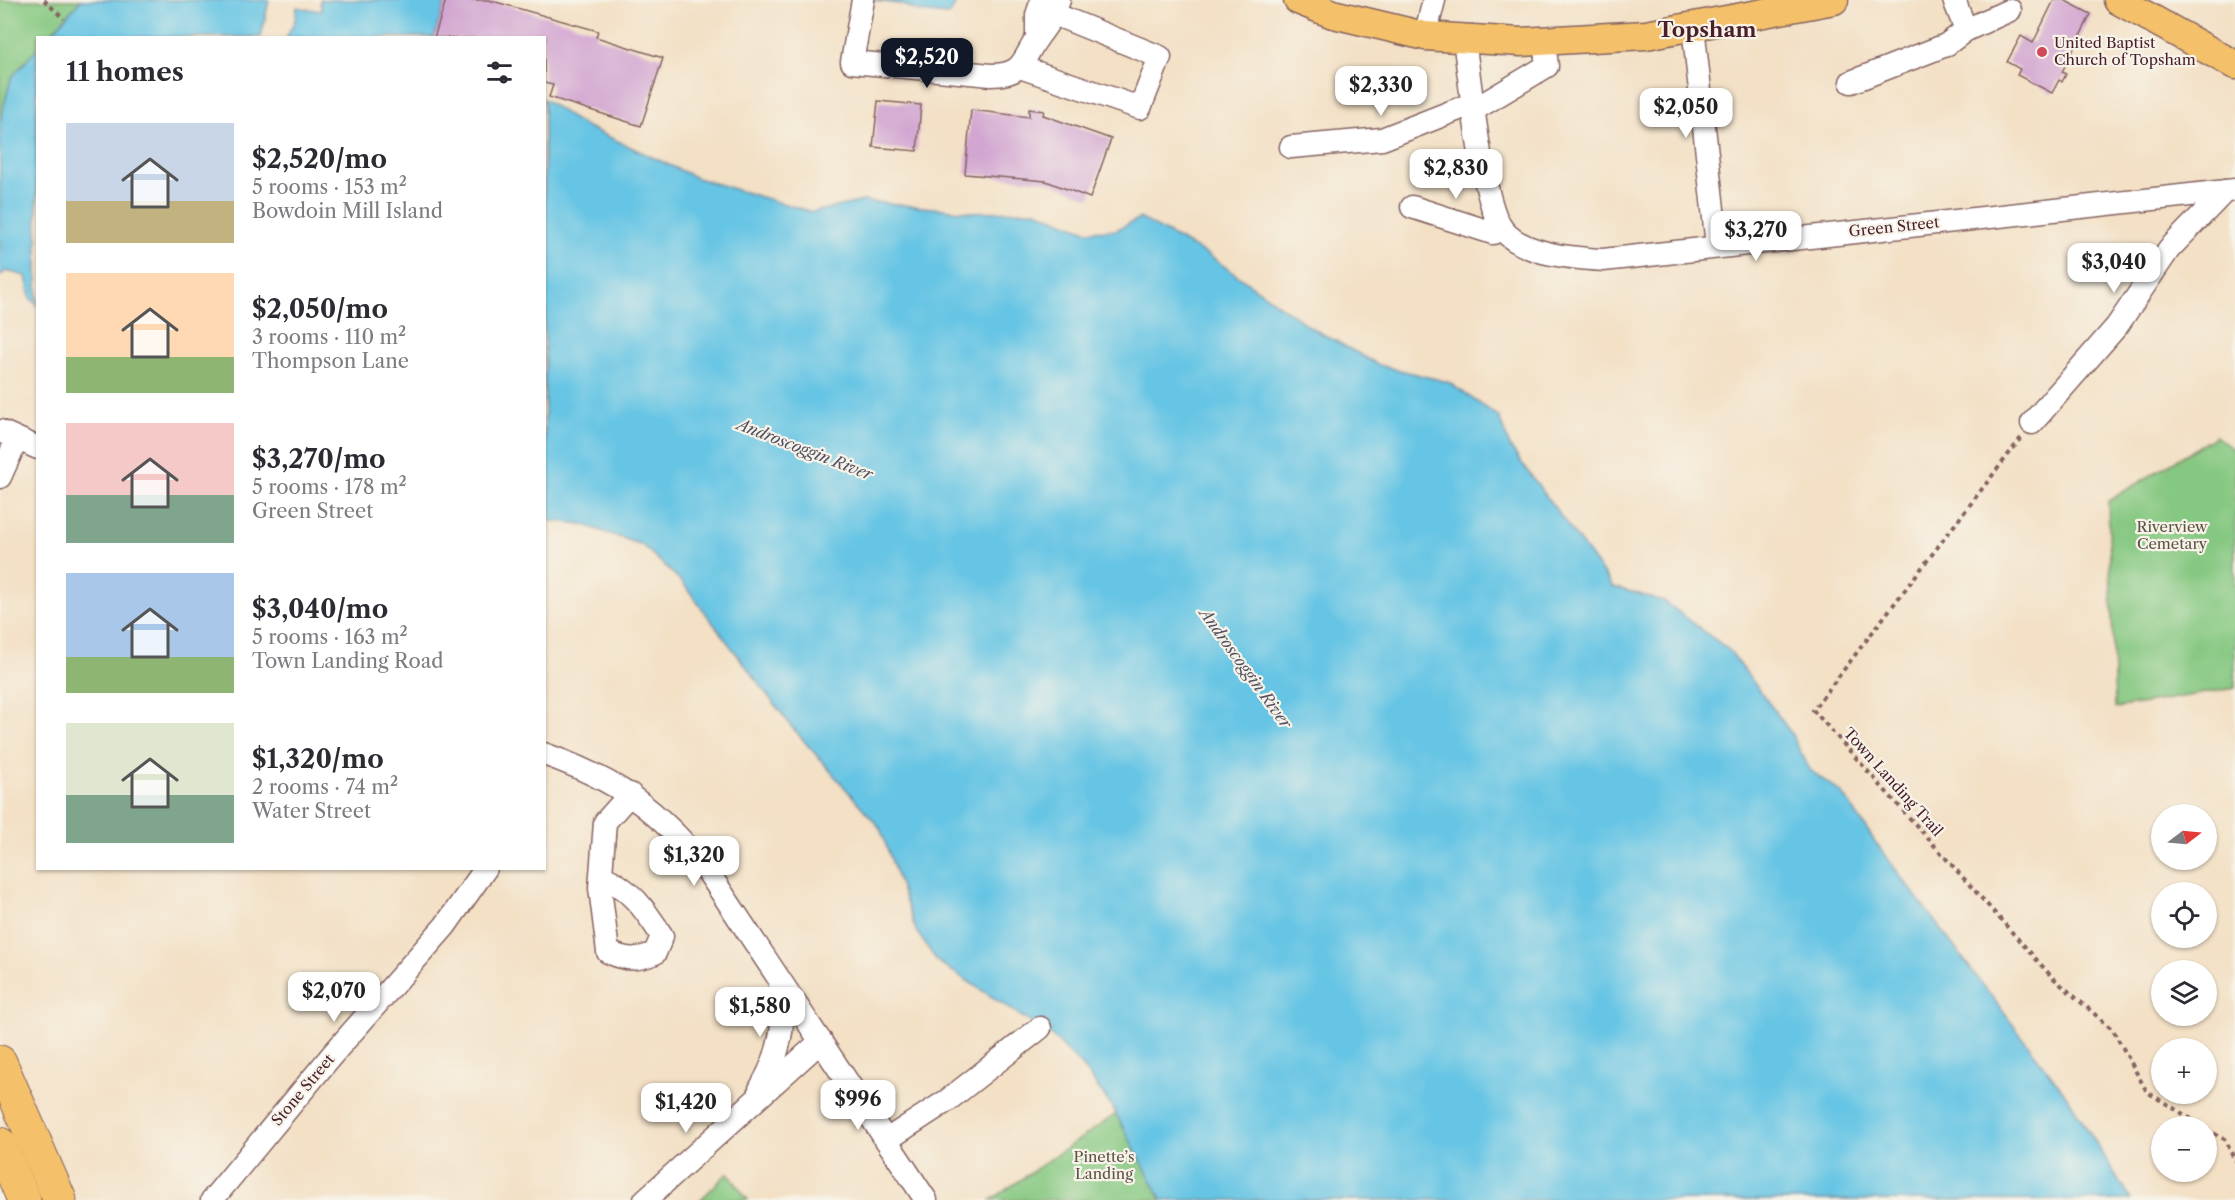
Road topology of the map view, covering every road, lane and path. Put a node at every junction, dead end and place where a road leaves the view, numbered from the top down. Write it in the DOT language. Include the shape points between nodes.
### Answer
graph roads {
  1 [pos="44,0"];
  2 [pos="1298,0"];
  3 [pos="1434,0"];
  4 [pos="1834,0"];
  5 [pos="1954,0"];
  6 [pos="2118,0"];
  7 [pos="1052,5"];
  8 [pos="862,9"];
  9 [pos="1728,10"];
  10 [pos="2010,10"];
  11 [pos="64,19"];
  12 [pos="1694,26"];
  13 [pos="1966,30"];
  14 [pos="1425,36"];
  15 [pos="1464,40"];
  16 [pos="1544,42"];
  17 [pos="2235,65"];
  18 [pos="1020,67"];
  19 [pos="1851,82"];
  20 [pos="1475,106"];
  21 [pos="1292,147"];
  22 [pos="2230,191"];
  23 [pos="1412,207"];
  24 [pos="1502,229"];
  25 [pos="1718,246"];
  26 [pos="2032,423"];
  27 [pos="18,439"];
  28 [pos="0,477"];
  29 [pos="546,756"];
  30 [pos="630,794"];
  31 [pos="485,870"];
  32 [pos="601,876"];
  33 [pos="778,979"];
  34 [pos="1040,1028"];
  35 [pos="821,1041"];
  36 [pos="0,1062"];
  37 [pos="755,1098"];
  38 [pos="2186,1116"];
  39 [pos="2217,1135"];
  40 [pos="888,1139"];
  41 [pos="0,1144"];
  42 [pos="2235,1161"];
  43 [pos="24,1200"];
  44 [pos="60,1200"];
  45 [pos="212,1200"];
  46 [pos="645,1200"];
  47 [pos="926,1200"];
  1 -- 11 [label="path"];
  2 -- 14 [label="main road" via="1334,14"];
  3 -- 14 [label="street"];
  4 -- 9 [label="main road"];
  5 -- 13 [label="street"];
  6 -- 17 [label="main road"];
  7 -- 18 [label="street" via="1048,26"];
  7 -- 18 [label="street" via="1160,57 1140,108"];
  8 -- 18 [label="street" via="852,62 991,75 1004,75"];
  9 -- 12 [label="main road"];
  10 -- 13 [label="street"];
  12 -- 16 [label="main road" via="1646,35"];
  12 -- 25 [label="street"];
  13 -- 19 [label="street" via="1946,45"];
  14 -- 15 [label="main road"];
  15 -- 16 [label="main road"];
  15 -- 20 [label="street"];
  16 -- 20 [label="street" via="1547,66"];
  20 -- 21 [label="street" via="1382,139"];
  20 -- 24 [label="street" via="1490,200"];
  22 -- 25 [label="street, Green Street"];
  22 -- 26 [label="street" via="2169,249 2117,326"];
  23 -- 24 [label="street" via="1493,233"];
  24 -- 25 [label="street, Green Street" via="1513,238 1556,256 1603,260"];
  26 -- 38 [label="path, Town Landing Trail" via="1813,710 2052,977 2113,1030 2147,1092"];
  27 -- 28 [label="street"];
  29 -- 30 [label="street" via="596,775"];
  30 -- 32 [label="street" via="605,822"];
  30 -- 33 [label="street" via="659,816 706,869"];
  31 -- 45 [label="street, Stone Street" via="445,926"];
  33 -- 35 [label="street"];
  33 -- 37 [label="street" via="784,1016 779,1048"];
  34 -- 40 [label="street" via="948,1100"];
  35 -- 37 [label="street"];
  35 -- 40 [label="street"];
  36 -- 44 [label="highway"];
  37 -- 46 [label="street"];
  39 -- 42 [label="path, Town Landing Trail" via="2226,1140"];
  40 -- 47 [label="street"];
  41 -- 43 [label="highway"];
}
